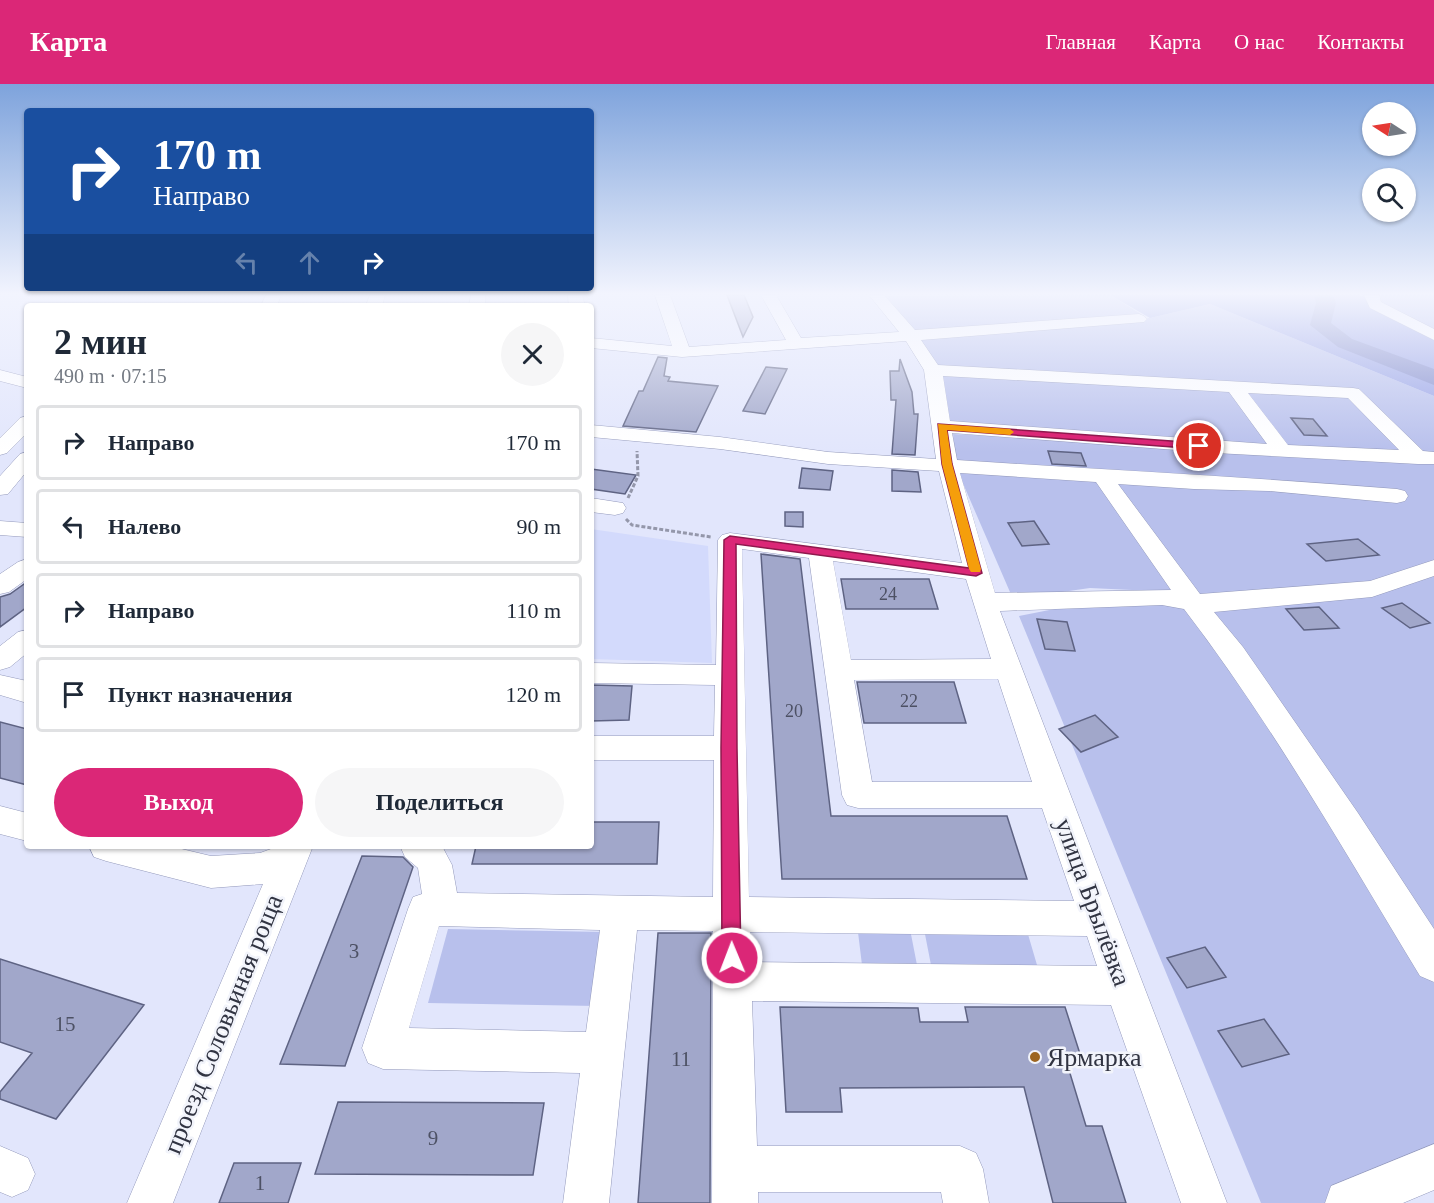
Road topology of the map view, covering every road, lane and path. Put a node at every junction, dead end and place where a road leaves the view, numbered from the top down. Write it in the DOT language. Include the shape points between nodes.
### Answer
graph roads {
  1 [pos="634,347"];
  2 [pos="681,347"];
  3 [pos="750,347"];
  4 [pos="918,347"];
  5 [pos="682,352"];
  6 [pos="933,370"];
  7 [pos="0,375"];
  8 [pos="24,382"];
  9 [pos="1234,387"];
  10 [pos="24,424"];
  11 [pos="942,426"];
  12 [pos="594,431"];
  13 [pos="636,436"];
  14 [pos="4,440"];
  15 [pos="1282,450"];
  16 [pos="1426,458"];
  17 [pos="24,461"];
  18 [pos="947,464"];
  19 [pos="1102,476"];
  20 [pos="24,487"];
  21 [pos="0,489"];
  22 [pos="1397,496"];
  23 [pos="622,503"];
  24 [pos="594,505"];
  25 [pos="0,528"];
  26 [pos="24,530"];
  27 [pos="730,540"];
  28 [pos="820,552"];
  29 [pos="0,560"];
  30 [pos="24,565"];
  31 [pos="24,568"];
  32 [pos="1434,568"];
  33 [pos="0,586"];
  34 [pos="980,587"];
  35 [pos="1192,602"];
  36 [pos="24,641"];
  37 [pos="0,660"];
  38 [pos="1008,669"];
  39 [pos="838,670"];
  40 [pos="594,673"];
  41 [pos="729,675"];
  42 [pos="594,748"];
  43 [pos="729,748"];
  44 [pos="1053,795"];
  45 [pos="0,820"];
  46 [pos="24,826"];
  47 [pos="118,849"];
  48 [pos="422,849"];
  49 [pos="293,852"];
  50 [pos="441,910"];
  51 [pos="620,913"];
  52 [pos="731,914"];
  53 [pos="1099,919"];
  54 [pos="1434,963"];
  55 [pos="732,981"];
  56 [pos="1124,986"];
  57 [pos="604,1053"];
  58 [pos="1434,1167"];
  59 [pos="735,1186"];
  60 [pos="150,1203"];
  61 [pos="586,1203"];
  62 [pos="966,1203"];
  63 [pos="1204,1203"];
  64 [pos="1348,1203"];
  1 -- 5 [label="street"];
  2 -- 5 [label="street"];
  3 -- 5 [label="street"];
  4 -- 6 [label="street"];
  6 -- 9 [label="street"];
  6 -- 11 [label="street, улица Брылёвка"];
  7 -- 8 [label="street"];
  9 -- 15 [label="street"];
  9 -- 16 [label="street" via="1353,393"];
  10 -- 14 [label="street"];
  11 -- 15 [label="street"];
  11 -- 18 [label="street, улица Брылёвка"];
  12 -- 13 [label="street"];
  13 -- 18 [label="street" via="828,458"];
  13 -- 23 [label="path" via="638,476"];
  15 -- 16 [label="street"];
  17 -- 21 [label="street"];
  18 -- 19 [label="street"];
  18 -- 34 [label="street, улица Брылёвка"];
  19 -- 22 [label="street"];
  19 -- 35 [label="street"];
  20 -- 21 [label="street"];
  23 -- 24 [label="street"];
  23 -- 27 [label="path" via="632,525"];
  25 -- 26 [label="street"];
  27 -- 28 [label="street"];
  27 -- 41 [label="street"];
  28 -- 34 [label="street"];
  28 -- 39 [label="street"];
  29 -- 30 [label="street"];
  31 -- 33 [label="street"];
  32 -- 35 [label="street" via="1371,589 1207,604"];
  34 -- 35 [label="street" via="1011,603 1162,597"];
  34 -- 38 [label="street, улица Брылёвка"];
  35 -- 54 [label="street" via="1233,654"];
  36 -- 37 [label="street"];
  38 -- 39 [label="street"];
  38 -- 44 [label="street, улица Брылёвка"];
  39 -- 44 [label="street" via="858,795"];
  40 -- 41 [label="street"];
  41 -- 43 [label="street"];
  42 -- 43 [label="street"];
  43 -- 52 [label="street"];
  44 -- 53 [label="street, улица Брылёвка"];
  45 -- 46 [label="street"];
  47 -- 49 [label="street" via="211,872 260,869"];
  48 -- 50 [label="street" via="435,864"];
  49 -- 60 [label="street, проезд Соловьиная роща"];
  50 -- 51 [label="street"];
  50 -- 57 [label="street" via="426,909 383,1048"];
  51 -- 52 [label="street"];
  51 -- 57 [label="street"];
  52 -- 53 [label="street"];
  52 -- 55 [label="street"];
  53 -- 56 [label="street, улица Брылёвка"];
  55 -- 56 [label="street"];
  55 -- 59 [label="street"];
  56 -- 63 [label="street, улица Брылёвка"];
  57 -- 61 [label="street"];
  58 -- 64 [label="street"];
  59 -- 62 [label="street" via="960,1169"];
}
